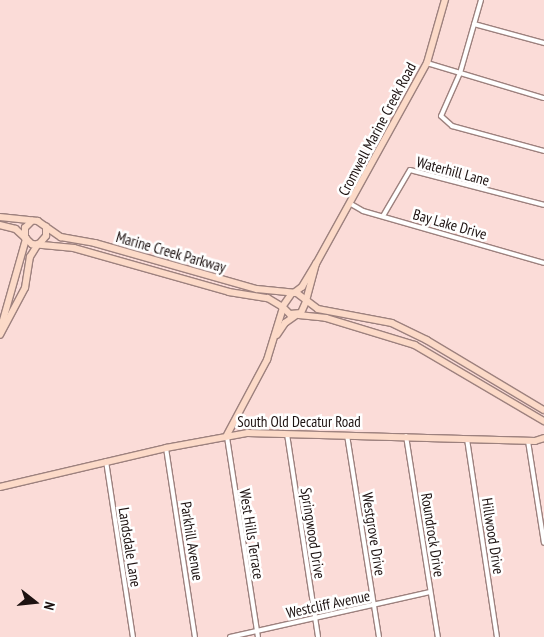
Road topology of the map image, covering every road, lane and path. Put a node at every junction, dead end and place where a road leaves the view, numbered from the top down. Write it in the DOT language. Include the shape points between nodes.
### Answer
graph roads {
  1 [pos="445,0"];
  2 [pos="481,0"];
  3 [pos="474,24"];
  4 [pos="544,44"];
  5 [pos="427,63"];
  6 [pos="460,74"];
  7 [pos="544,98"];
  8 [pos="544,151"];
  9 [pos="351,204"];
  10 [pos="544,205"];
  11 [pos="383,216"];
  12 [pos="0,217"];
  13 [pos="33,221"];
  14 [pos="0,225"];
  15 [pos="46,227"];
  16 [pos="25,239"];
  17 [pos="39,244"];
  18 [pos="544,263"];
  19 [pos="316,264"];
  20 [pos="293,293"];
  21 [pos="306,301"];
  22 [pos="283,307"];
  23 [pos="297,315"];
  24 [pos="0,331"];
  25 [pos="0,335"];
  26 [pos="276,337"];
  27 [pos="427,340"];
  28 [pos="422,348"];
  29 [pos="544,410"];
  30 [pos="544,421"];
  31 [pos="287,433"];
  32 [pos="347,434"];
  33 [pos="227,435"];
  34 [pos="406,436"];
  35 [pos="467,438"];
  36 [pos="544,438"];
  37 [pos="528,440"];
  38 [pos="166,448"];
  39 [pos="106,461"];
  40 [pos="45,476"];
  41 [pos="0,483"];
  42 [pos="0,487"];
  43 [pos="544,543"];
  44 [pos="430,592"];
  45 [pos="374,606"];
  46 [pos="314,617"];
  47 [pos="257,631"];
  48 [pos="133,637"];
  49 [pos="195,637"];
  50 [pos="230,637"];
  51 [pos="258,637"];
  52 [pos="318,637"];
  53 [pos="379,637"];
  54 [pos="438,637"];
  55 [pos="497,637"];
  1 -- 5 [label="main road, Cromwell Marine Creek Road"];
  2 -- 3 [label="street"];
  3 -- 4 [label="street"];
  3 -- 6 [label="street"];
  5 -- 6 [label="street"];
  5 -- 9 [label="main road, Cromwell Marine Creek Road"];
  6 -- 7 [label="street"];
  6 -- 8 [label="street" via="441,116 452,126"];
  9 -- 11 [label="street, Bay Lake Drive"];
  9 -- 19 [label="main road, Cromwell Marine Creek Road"];
  10 -- 11 [label="street, Waterhill Lane" via="410,170"];
  11 -- 18 [label="street, Bay Lake Drive"];
  12 -- 13 [label="main road"];
  13 -- 15 [label="main road"];
  13 -- 16 [label="main road" via="25,228"];
  14 -- 16 [label="main road" via="16,229"];
  15 -- 17 [label="main road" via="46,236"];
  15 -- 20 [label="main road, Marine Creek Parkway" via="56,236 66,239 94,242 258,289"];
  16 -- 17 [label="main road"];
  16 -- 24 [label="main road"];
  17 -- 22 [label="main road, Marine Creek Parkway" via="74,248 228,292 268,298"];
  17 -- 25 [label="main road" via="30,257 26,288"];
  19 -- 20 [label="main road, Cromwell Marine Creek Road" via="302,287"];
  19 -- 21 [label="main road, Cromwell Marine Creek Road"];
  20 -- 21 [label="main road"];
  20 -- 22 [label="main road, Cromwell Marine Creek Road"];
  21 -- 23 [label="main road, Cromwell Marine Creek Road"];
  21 -- 27 [label="main road" via="316,308 378,319"];
  22 -- 23 [label="main road, Marine Creek Parkway"];
  22 -- 26 [label="main road"];
  23 -- 26 [label="main road" via="285,323"];
  23 -- 28 [label="main road" via="355,326"];
  26 -- 33 [label="main road"];
  27 -- 28 [label="main road"];
  27 -- 29 [label="main road"];
  28 -- 30 [label="main road"];
  31 -- 32 [label="main road, South Old Decatur Road"];
  31 -- 33 [label="main road, South Old Decatur Road"];
  31 -- 46 [label="street, Springwood Drive"];
  32 -- 34 [label="main road, South Old Decatur Road"];
  32 -- 45 [label="street, Westgrove Drive"];
  33 -- 38 [label="main road, South Old Decatur Road"];
  33 -- 47 [label="street, West Hills Terrace"];
  34 -- 35 [label="main road, South Old Decatur Road"];
  34 -- 44 [label="street, Roundrock Drive"];
  35 -- 37 [label="main road, South Old Decatur Road"];
  35 -- 55 [label="street, Hillwood Drive"];
  36 -- 37 [label="main road, South Old Decatur Road"];
  37 -- 43 [label="street"];
  38 -- 39 [label="main road, South Old Decatur Road"];
  38 -- 49 [label="street, Parkhill Avenue"];
  39 -- 40 [label="main road, South Old Decatur Road"];
  39 -- 48 [label="street, Landsdale Lane"];
  40 -- 41 [label="main road"];
  40 -- 42 [label="main road, South Old Decatur Road"];
  44 -- 45 [label="street, Westcliff Avenue"];
  44 -- 54 [label="street, Roundrock Drive"];
  45 -- 46 [label="street, Westcliff Avenue"];
  45 -- 53 [label="street, Westgrove Drive"];
  46 -- 47 [label="street, Westcliff Avenue"];
  46 -- 52 [label="street, Springwood Drive"];
  47 -- 50 [label="street, Westcliff Avenue"];
  47 -- 51 [label="street, West Hills Terrace"];
}
